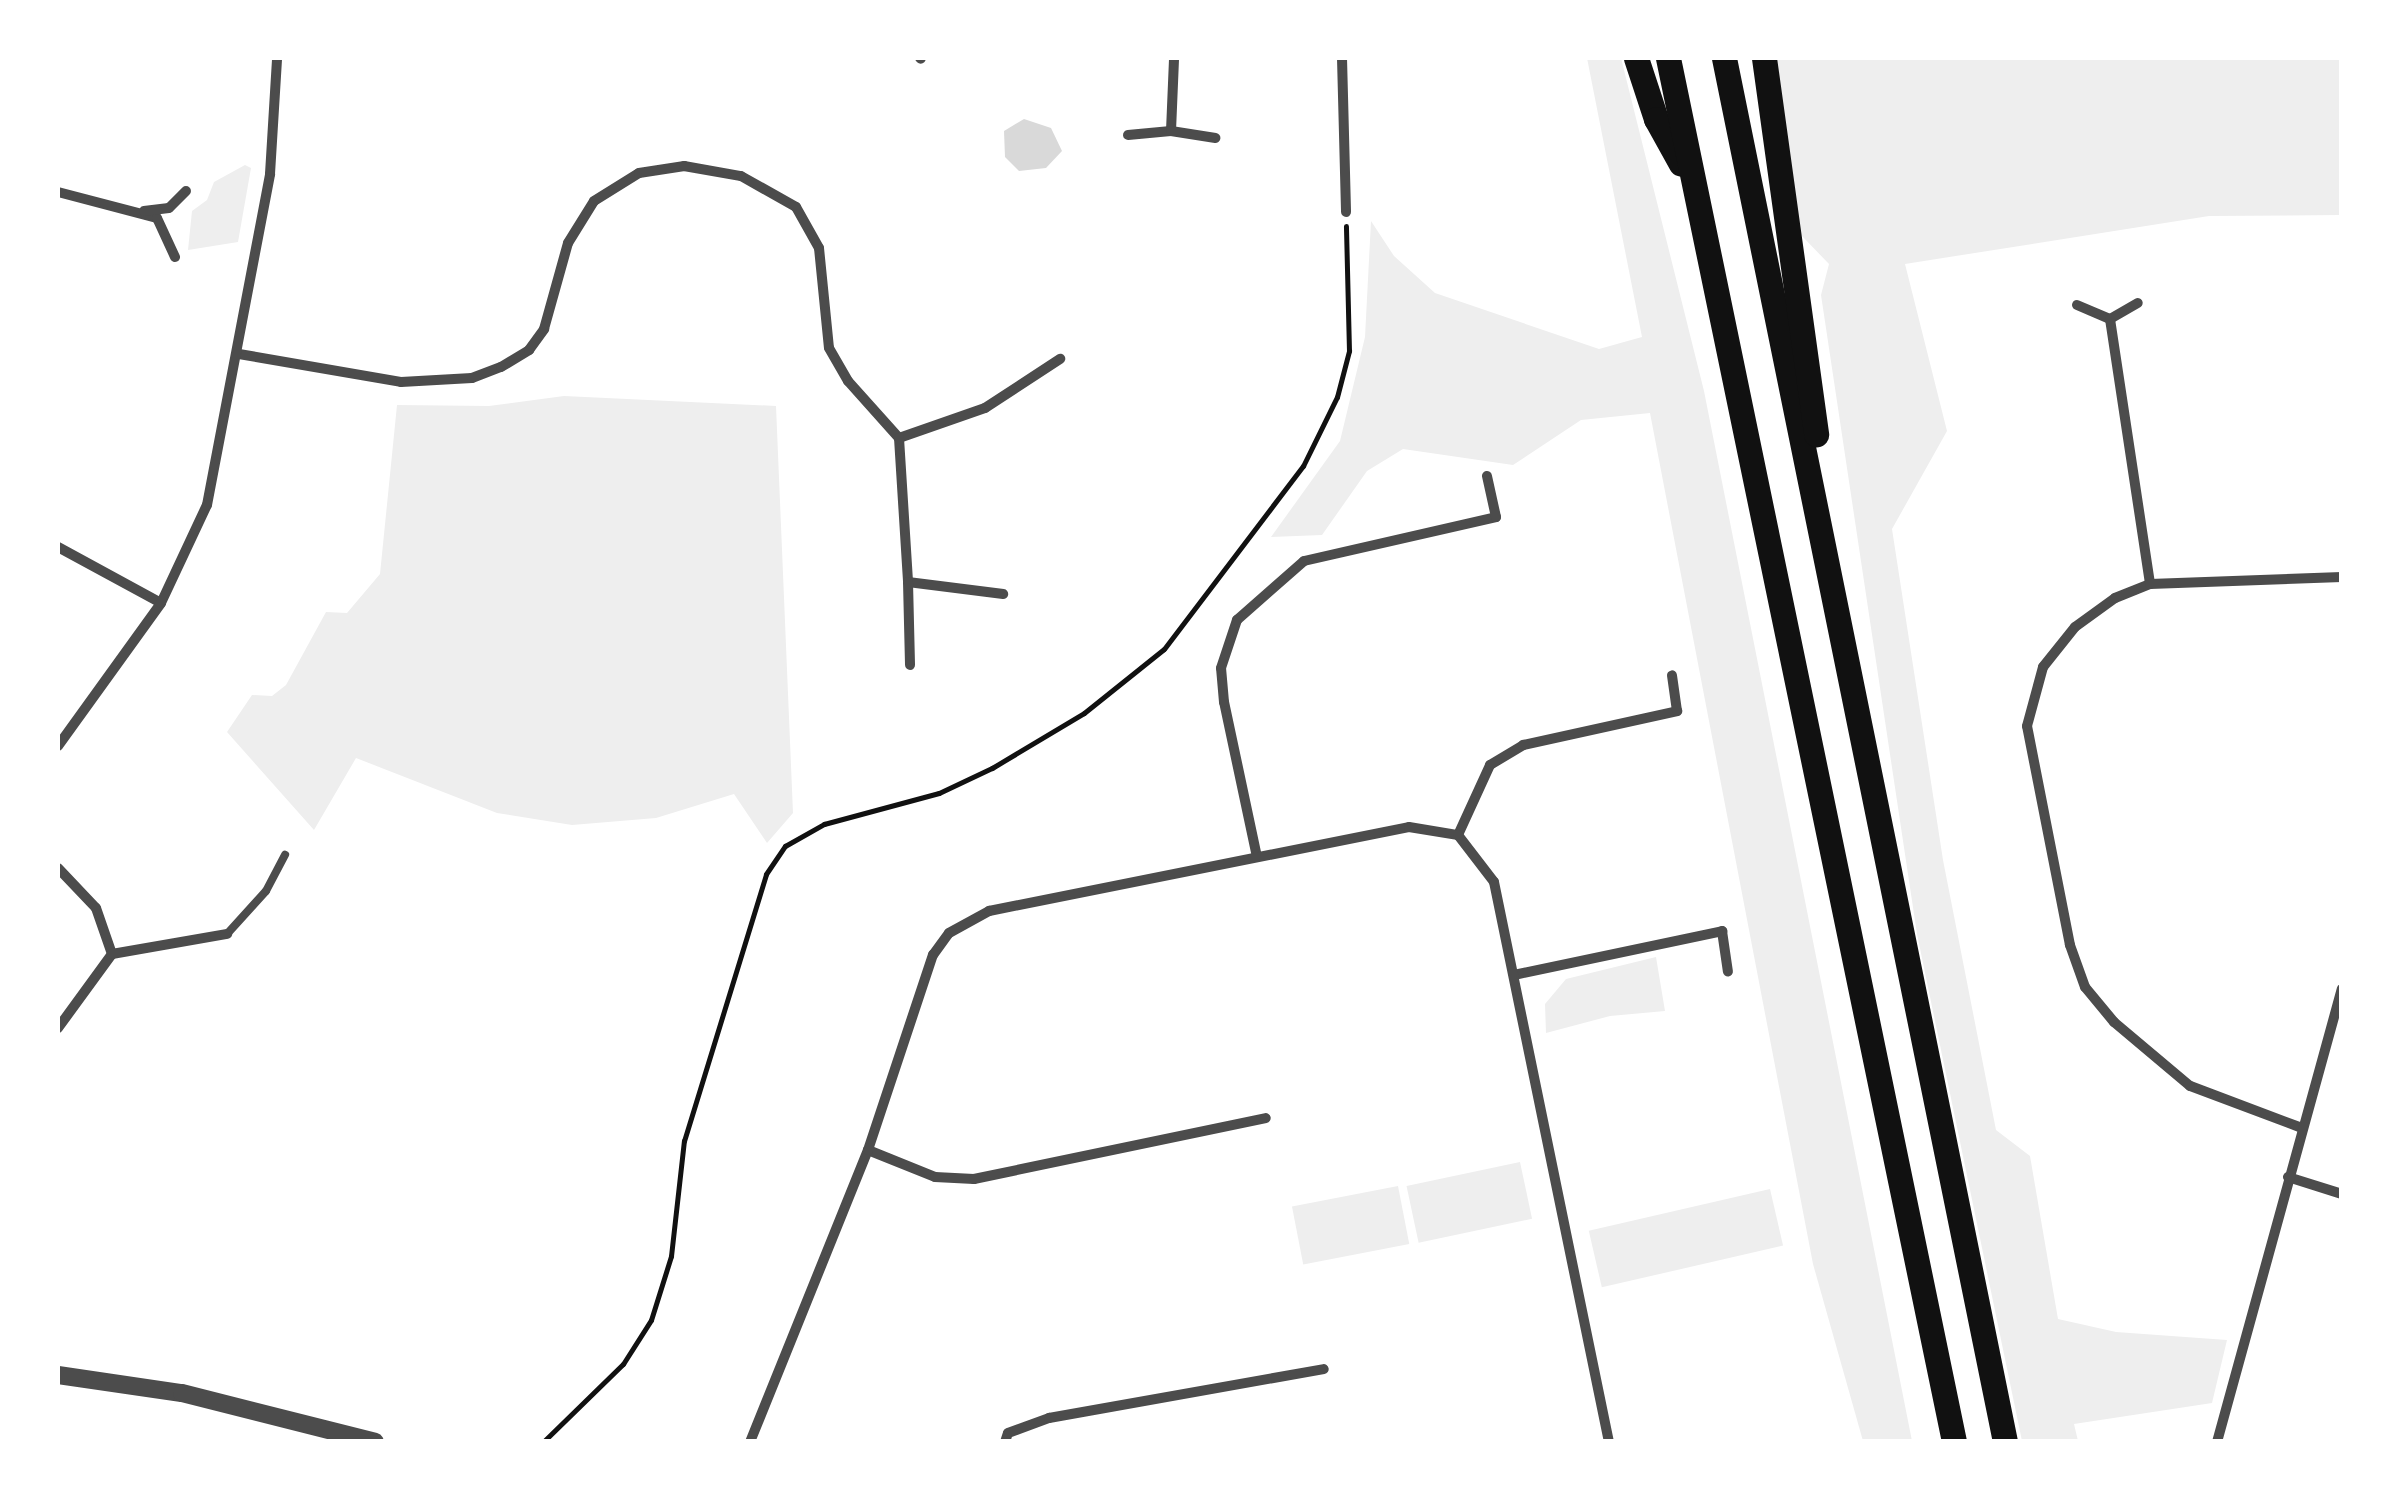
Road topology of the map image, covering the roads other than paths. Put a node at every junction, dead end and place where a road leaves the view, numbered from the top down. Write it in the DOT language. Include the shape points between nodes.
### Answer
graph roads {
  1 [pos="277,58"];
  2 [pos="1174,58"];
  3 [pos="1342,58"];
  4 [pos="1636,58"];
  5 [pos="1668,58"];
  6 [pos="1724,58"];
  7 [pos="1764,58"];
  8 [pos="1171,131"];
  9 [pos="1128,135"];
  10 [pos="1215,138"];
  11 [pos="1693,186"];
  12 [pos="186,191"];
  13 [pos="58,192"];
  14 [pos="138,211"];
  15 [pos="1346,212"];
  16 [pos="174,257"];
  17 [pos="2138,303"];
  18 [pos="2077,306"];
  19 [pos="2110,318"];
  20 [pos="239,354"];
  21 [pos="1060,359"];
  22 [pos="900,438"];
  23 [pos="1487,476"];
  24 [pos="1810,484"];
  25 [pos="58,547"];
  26 [pos="2342,577"];
  27 [pos="908,582"];
  28 [pos="2150,584"];
  29 [pos="1003,594"];
  30 [pos="161,603"];
  31 [pos="910,665"];
  32 [pos="1672,675"];
  33 [pos="58,746"];
  34 [pos="1458,835"];
  35 [pos="285,855"];
  36 [pos="1257,857"];
  37 [pos="58,868"];
  38 [pos="227,934"];
  39 [pos="112,954"];
  40 [pos="1728,972"];
  41 [pos="1514,975"];
  42 [pos="2342,990"];
  43 [pos="58,1028"];
  44 [pos="1266,1118"];
  45 [pos="2302,1128"];
  46 [pos="868,1150"];
  47 [pos="2288,1177"];
  48 [pos="2342,1194"];
  49 [pos="1324,1370"];
  50 [pos="58,1375"];
  51 [pos="375,1442"];
  52 [pos="750,1442"];
  53 [pos="1005,1442"];
  54 [pos="1609,1442"];
  55 [pos="1954,1442"];
  56 [pos="2006,1442"];
  57 [pos="2217,1442"];
  1 -- 20 [label="street" via="270,174"];
  2 -- 8 [label="street"];
  3 -- 15 [label="street"];
  4 -- 11 [label="highway" via="1656,120"];
  5 -- 11 [label="highway"];
  6 -- 24 [label="highway"];
  7 -- 24 [label="highway" via="1816,436"];
  8 -- 9 [label="street"];
  8 -- 10 [label="street"];
  11 -- 55 [label="highway"];
  12 -- 14 [label="street" via="170,208"];
  13 -- 14 [label="street"];
  14 -- 16 [label="street" via="166,229"];
  17 -- 19 [label="street"];
  18 -- 19 [label="street"];
  19 -- 28 [label="street"];
  20 -- 22 [label="street" via="401,382 472,378 501,367 544,330 568,243 594,201 640,173 684,166 741,176 796,206 820,248 830,348 848,381"];
  20 -- 30 [label="street" via="207,504"];
  21 -- 22 [label="street" via="984,408"];
  22 -- 27 [label="street"];
  23 -- 36 [label="street" via="1496,517 1304,560 1237,620 1221,668"];
  24 -- 56 [label="highway"];
  25 -- 30 [label="street"];
  26 -- 28 [label="street"];
  27 -- 29 [label="street"];
  27 -- 31 [label="street"];
  28 -- 45 [label="street" via="2115,598 2075,627 2043,666 2029,703 2029,746 2077,968 2114,1022 2190,1086"];
  30 -- 33 [label="street"];
  32 -- 34 [label="street" via="1678,711 1523,745 1490,764"];
  34 -- 36 [label="street" via="1409,827"];
  34 -- 41 [label="street" via="1494,882"];
  35 -- 38 [label="lane" via="266,892"];
  36 -- 46 [label="street" via="989,911 949,933 933,955"];
  37 -- 39 [label="street" via="96,908"];
  38 -- 39 [label="street"];
  39 -- 43 [label="street"];
  40 -- 41 [label="street" via="1722,931"];
  41 -- 54 [label="street"];
  42 -- 45 [label="street"];
  44 -- 46 [label="street" via="974,1180 935,1177"];
  45 -- 47 [label="street"];
  46 -- 52 [label="street"];
  47 -- 48 [label="street"];
  47 -- 57 [label="street"];
  49 -- 53 [label="street" via="1049,1418 1008,1433"];
  50 -- 51 [label="street" via="182,1392"];
}
